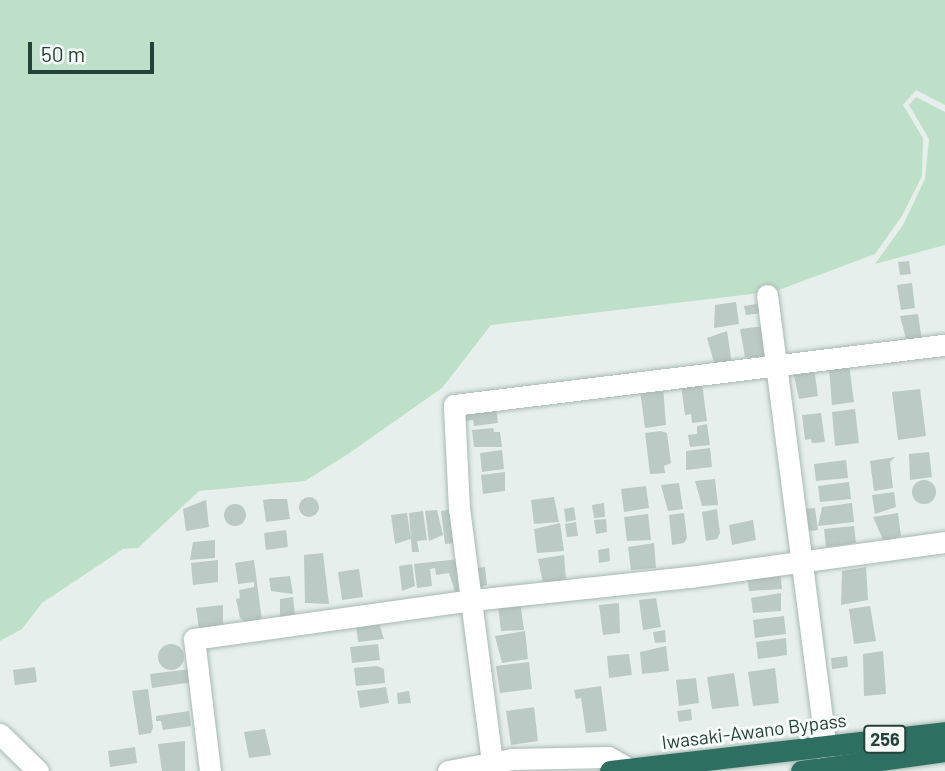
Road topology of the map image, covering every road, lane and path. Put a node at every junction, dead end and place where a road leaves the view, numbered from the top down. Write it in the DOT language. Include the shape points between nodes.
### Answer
graph roads {
  1 [pos="767,295"];
  2 [pos="945,345"];
  3 [pos="776,366"];
  4 [pos="945,542"];
  5 [pos="800,560"];
  6 [pos="474,600"];
  7 [pos="945,732"];
  8 [pos="0,734"];
  9 [pos="826,746"];
  10 [pos="945,751"];
  11 [pos="492,762"];
  12 [pos="829,769"];
  13 [pos="619,770"];
  14 [pos="38,771"];
  15 [pos="210,771"];
  16 [pos="448,771"];
  17 [pos="801,771"];
  1 -- 3 [label="street"];
  2 -- 3 [label="street"];
  3 -- 5 [label="street"];
  3 -- 6 [label="street" via="506,395 454,405 459,509"];
  4 -- 5 [label="street"];
  5 -- 6 [label="street"];
  5 -- 9 [label="street"];
  6 -- 11 [label="street"];
  6 -- 15 [label="street" via="194,639"];
  7 -- 9 [label="highway, Iwasaki-Awano Bypass / 256"];
  8 -- 14 [label="street"];
  9 -- 12 [label="street"];
  9 -- 13 [label="highway, Iwasaki-Awano Bypass / 256"];
  10 -- 12 [label="highway, 256"];
  11 -- 13 [label="street" via="608,757"];
  11 -- 16 [label="street"];
  12 -- 17 [label="highway, 256"];
}
